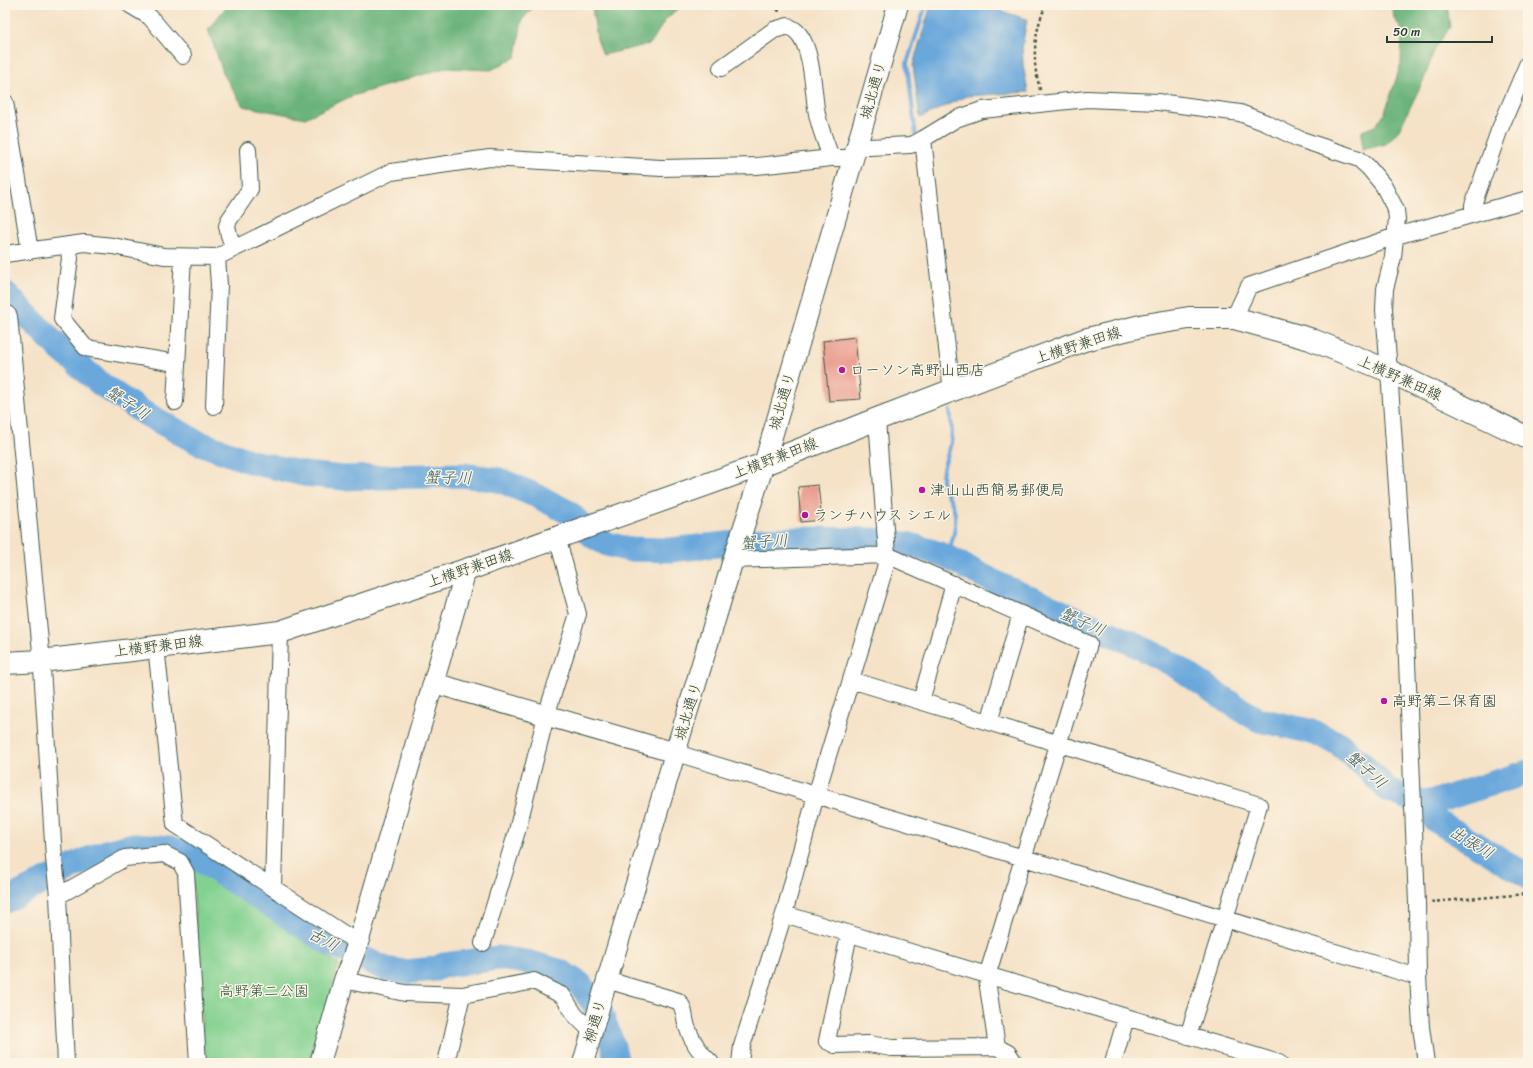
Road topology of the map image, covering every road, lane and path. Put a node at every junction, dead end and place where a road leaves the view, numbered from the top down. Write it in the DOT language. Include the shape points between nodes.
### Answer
graph roads {
  1 [pos="130,5"];
  2 [pos="898,5"];
  3 [pos="1046,5"];
  4 [pos="183,56"];
  5 [pos="1528,63"];
  6 [pos="721,68"];
  7 [pos="5,102"];
  8 [pos="1042,104"];
  9 [pos="923,139"];
  10 [pos="248,150"];
  11 [pos="854,152"];
  12 [pos="831,158"];
  13 [pos="1528,199"];
  14 [pos="1473,214"];
  15 [pos="1396,236"];
  16 [pos="68,245"];
  17 [pos="234,249"];
  18 [pos="30,250"];
  19 [pos="5,254"];
  20 [pos="183,257"];
  21 [pos="217,257"];
  22 [pos="5,312"];
  23 [pos="1234,318"];
  24 [pos="176,364"];
  25 [pos="1389,371"];
  26 [pos="953,390"];
  27 [pos="175,402"];
  28 [pos="214,406"];
  29 [pos="877,419"];
  30 [pos="1528,438"];
  31 [pos="764,464"];
  32 [pos="565,534"];
  33 [pos="887,555"];
  34 [pos="734,557"];
  35 [pos="466,570"];
  36 [pos="954,584"];
  37 [pos="1021,614"];
  38 [pos="280,632"];
  39 [pos="156,646"];
  40 [pos="41,661"];
  41 [pos="5,663"];
  42 [pos="851,680"];
  43 [pos="434,683"];
  44 [pos="921,701"];
  45 [pos="546,716"];
  46 [pos="988,722"];
  47 [pos="1059,743"];
  48 [pos="676,753"];
  49 [pos="816,795"];
  50 [pos="1024,858"];
  51 [pos="273,888"];
  52 [pos="1528,894"];
  53 [pos="58,896"];
  54 [pos="1417,903"];
  55 [pos="784,914"];
  56 [pos="1225,919"];
  57 [pos="849,934"];
  58 [pos="358,943"];
  59 [pos="483,943"];
  60 [pos="987,976"];
  61 [pos="1418,976"];
  62 [pos="344,980"];
  63 [pos="606,983"];
  64 [pos="462,995"];
  65 [pos="1126,1018"];
  66 [pos="593,1031"];
  67 [pos="1188,1036"];
  68 [pos="997,1046"];
  69 [pos="66,1063"];
  70 [pos="198,1063"];
  71 [pos="320,1063"];
  72 [pos="446,1063"];
  73 [pos="583,1063"];
  74 [pos="711,1063"];
  75 [pos="740,1063"];
  76 [pos="1015,1063"];
  77 [pos="1113,1063"];
  78 [pos="1279,1063"];
  79 [pos="1426,1063"];
  1 -- 4 [label="street" via="150,17"];
  2 -- 11 [label="street, 城北通り"];
  3 -- 8 [label="path" via="1040,17 1035,61"];
  5 -- 14 [label="street" via="1499,131 1473,205"];
  6 -- 12 [label="street" via="774,30 788,26 796,31 802,39 809,59 816,108"];
  7 -- 18 [label="street"];
  8 -- 9 [label="street" via="969,113"];
  8 -- 15 [label="street" via="1087,99 1151,101 1240,113 1299,139 1359,159 1383,185 1396,210"];
  9 -- 11 [label="street" via="914,144 869,147"];
  9 -- 26 [label="street"];
  10 -- 17 [label="street" via="250,189 227,226"];
  11 -- 12 [label="street"];
  11 -- 31 [label="street, 城北通り"];
  12 -- 17 [label="street" via="757,166 661,168 490,158 391,172"];
  13 -- 14 [label="street"];
  14 -- 15 [label="street"];
  15 -- 23 [label="street" via="1249,286"];
  15 -- 25 [label="street" via="1385,289 1384,310"];
  16 -- 18 [label="street"];
  16 -- 20 [label="street" via="84,243 113,246"];
  16 -- 24 [label="street" via="70,258 62,319 86,348"];
  17 -- 21 [label="street"];
  18 -- 19 [label="street"];
  20 -- 21 [label="street"];
  20 -- 24 [label="street"];
  21 -- 28 [label="street" via="219,286"];
  22 -- 40 [label="street" via="9,316"];
  23 -- 25 [label="main road, 上横野兼田線" via="1310,339"];
  23 -- 26 [label="main road, 上横野兼田線" via="1189,318 1145,325 1084,340"];
  24 -- 27 [label="street"];
  25 -- 30 [label="main road, 上横野兼田線"];
  25 -- 54 [label="street" via="1404,589"];
  26 -- 29 [label="main road, 上横野兼田線"];
  29 -- 31 [label="main road, 上横野兼田線"];
  29 -- 33 [label="street"];
  31 -- 32 [label="main road, 上横野兼田線"];
  31 -- 34 [label="street, 城北通り"];
  32 -- 35 [label="main road, 上横野兼田線"];
  32 -- 45 [label="street" via="578,614"];
  33 -- 34 [label="street"];
  33 -- 36 [label="street"];
  33 -- 42 [label="street"];
  34 -- 48 [label="street, 城北通り"];
  35 -- 38 [label="main road, 上横野兼田線"];
  35 -- 43 [label="street"];
  36 -- 37 [label="street"];
  36 -- 44 [label="street"];
  37 -- 46 [label="street"];
  37 -- 47 [label="street" via="1089,644"];
  38 -- 39 [label="main road, 上横野兼田線"];
  38 -- 51 [label="street"];
  39 -- 40 [label="main road, 上横野兼田線"];
  39 -- 51 [label="street" via="175,824"];
  40 -- 41 [label="main road, 上横野兼田線"];
  40 -- 53 [label="street"];
  42 -- 44 [label="street"];
  42 -- 49 [label="street"];
  43 -- 45 [label="street"];
  43 -- 58 [label="street"];
  44 -- 46 [label="street"];
  45 -- 48 [label="street"];
  45 -- 59 [label="street" via="517,831"];
  46 -- 47 [label="street"];
  47 -- 50 [label="street"];
  47 -- 56 [label="street" via="1259,804"];
  48 -- 49 [label="street"];
  48 -- 63 [label="street, 城北通り"];
  49 -- 50 [label="street"];
  49 -- 55 [label="street"];
  50 -- 56 [label="street"];
  50 -- 60 [label="street"];
  51 -- 58 [label="street"];
  52 -- 54 [label="path"];
  53 -- 69 [label="street"];
  53 -- 70 [label="street" via="125,858 164,854 180,862 186,873"];
  54 -- 61 [label="street"];
  55 -- 57 [label="street"];
  55 -- 75 [label="street" via="742,1046"];
  56 -- 61 [label="street"];
  56 -- 67 [label="street"];
  57 -- 60 [label="street"];
  57 -- 68 [label="street" via="827,1041 835,1045 870,1044 892,1048"];
  58 -- 62 [label="street"];
  60 -- 65 [label="street"];
  60 -- 68 [label="street"];
  61 -- 79 [label="street"];
  62 -- 64 [label="street" via="405,993"];
  62 -- 71 [label="street"];
  63 -- 66 [label="street, 柳通り"];
  63 -- 74 [label="street" via="678,1001 682,1005 687,1027 696,1046"];
  64 -- 66 [label="street" via="534,981 563,996 576,1015"];
  64 -- 72 [label="street"];
  65 -- 67 [label="street"];
  65 -- 77 [label="street"];
  66 -- 73 [label="street, 柳通り"];
  67 -- 78 [label="street"];
  68 -- 76 [label="street" via="1008,1053"];
}
